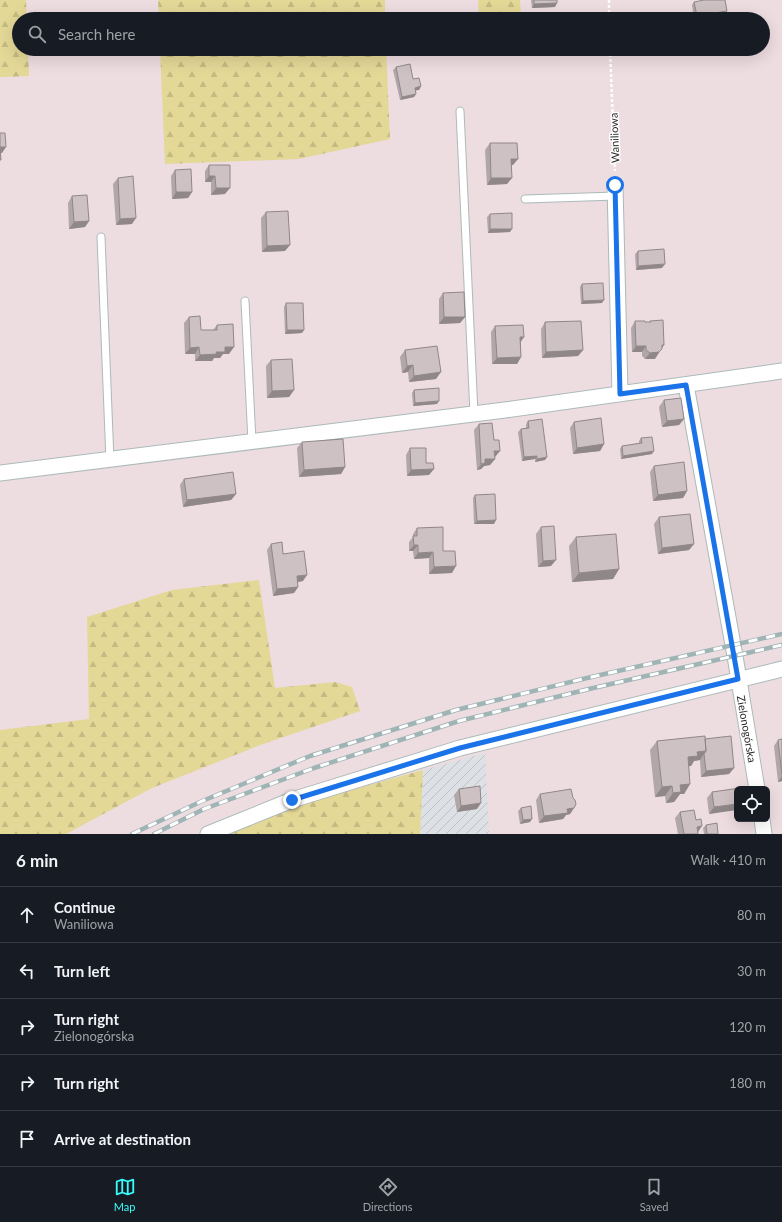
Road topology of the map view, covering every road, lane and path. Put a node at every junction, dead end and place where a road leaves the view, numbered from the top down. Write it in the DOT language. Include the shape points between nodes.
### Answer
graph roads {
  1 [pos="609,0"];
  2 [pos="609,12"];
  3 [pos="610,56"];
  4 [pos="460,110"];
  5 [pos="616,191"];
  6 [pos="525,199"];
  7 [pos="101,237"];
  8 [pos="246,301"];
  9 [pos="782,371"];
  10 [pos="686,385"];
  11 [pos="620,394"];
  12 [pos="474,414"];
  13 [pos="252,442"];
  14 [pos="110,460"];
  15 [pos="0,473"];
  16 [pos="782,668"];
  17 [pos="738,679"];
  18 [pos="756,786"];
  19 [pos="762,822"];
  20 [pos="208,834"];
  21 [pos="764,834"];
  1 -- 2 [label="path"];
  3 -- 5 [label="path, Waniliowa"];
  4 -- 12 [label="lane"];
  5 -- 6 [label="lane"];
  5 -- 11 [label="street"];
  7 -- 14 [label="lane"];
  8 -- 13 [label="lane"];
  9 -- 10 [label="street"];
  10 -- 11 [label="street"];
  10 -- 17 [label="street, Zielonogórska"];
  11 -- 12 [label="street"];
  12 -- 13 [label="street"];
  13 -- 14 [label="street"];
  14 -- 15 [label="street"];
  16 -- 17 [label="street"];
  17 -- 18 [label="street, Zielonogórska"];
  17 -- 20 [label="street" via="460,748 292,800"];
  19 -- 21 [label="street"];
}
